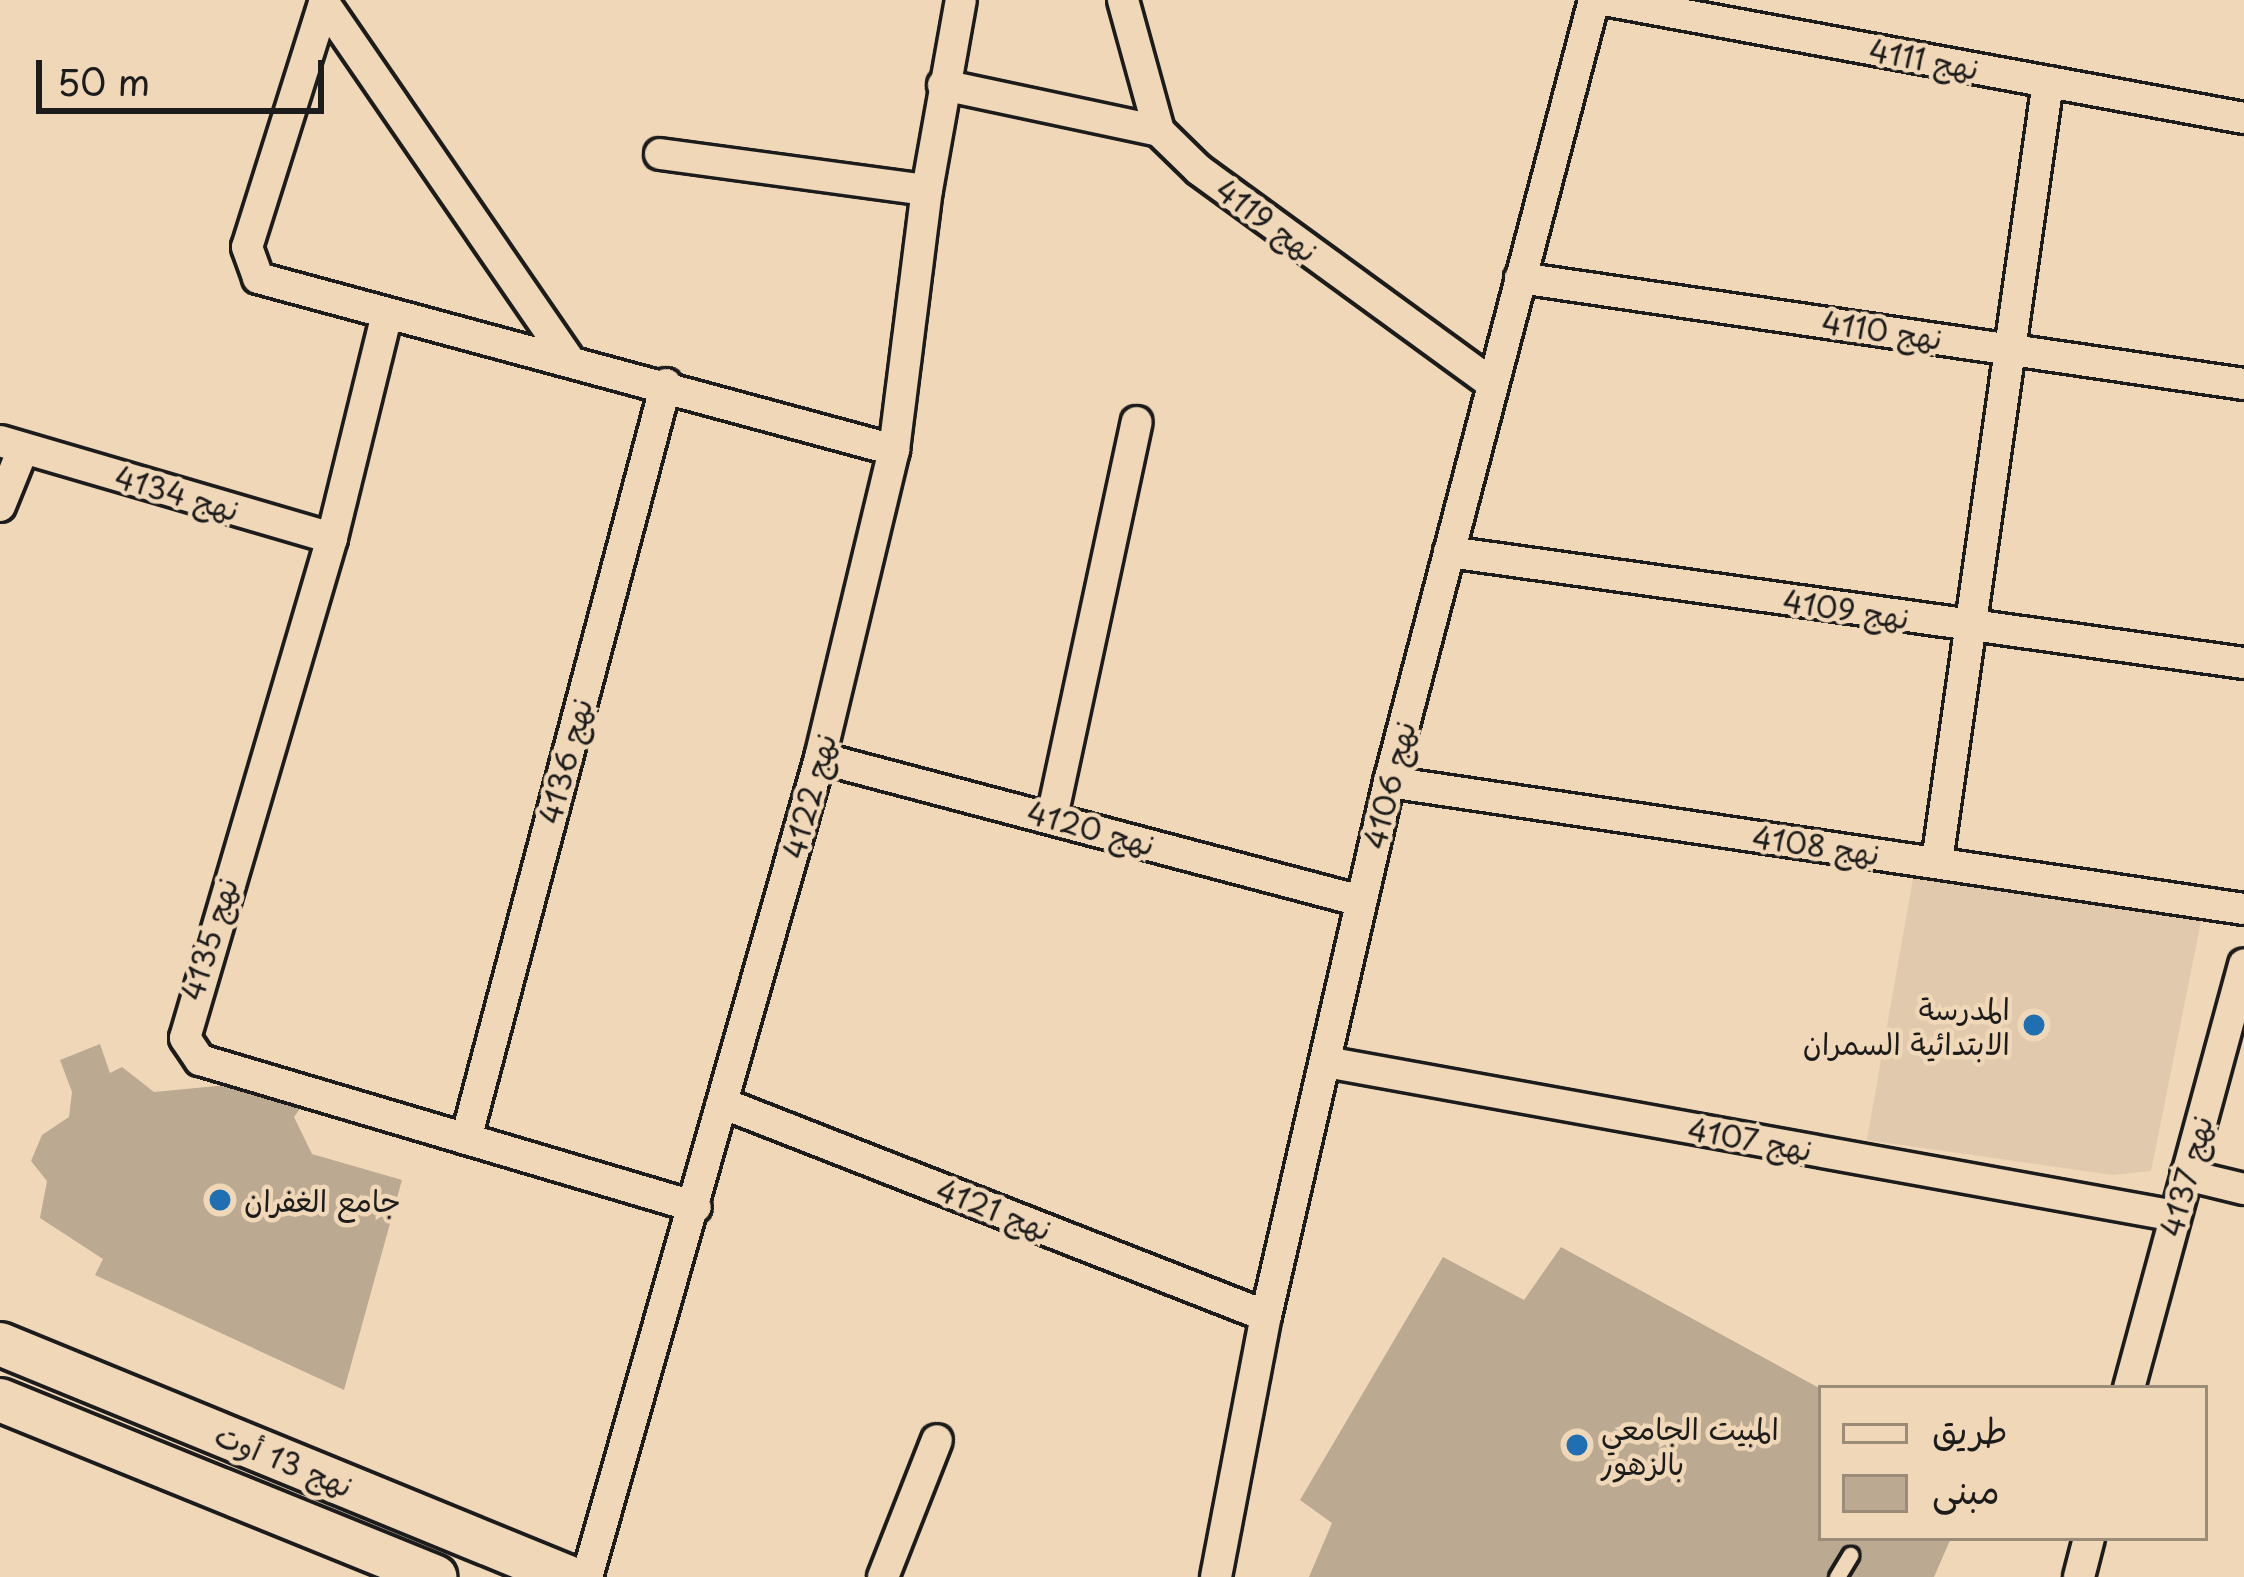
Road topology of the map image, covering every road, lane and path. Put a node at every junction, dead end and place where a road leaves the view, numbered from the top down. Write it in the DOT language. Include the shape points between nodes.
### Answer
graph roads {
  1 [pos="961,0"];
  2 [pos="1124,0"];
  3 [pos="1594,0"];
  4 [pos="1604,0"];
  5 [pos="324,2"];
  6 [pos="2048,82"];
  7 [pos="944,85"];
  8 [pos="2244,118"];
  9 [pos="1159,131"];
  10 [pos="660,154"];
  11 [pos="926,190"];
  12 [pos="1520,278"];
  13 [pos="386,318"];
  14 [pos="2009,349"];
  15 [pos="569,359"];
  16 [pos="1490,382"];
  17 [pos="2244,383"];
  18 [pos="666,384"];
  19 [pos="1137,422"];
  20 [pos="11,445"];
  21 [pos="894,450"];
  22 [pos="0,506"];
  23 [pos="332,538"];
  24 [pos="1449,552"];
  25 [pos="1972,627"];
  26 [pos="2244,663"];
  27 [pos="820,758"];
  28 [pos="1388,782"];
  29 [pos="1052,817"];
  30 [pos="1937,862"];
  31 [pos="1361,901"];
  32 [pos="2244,909"];
  33 [pos="2244,964"];
  34 [pos="1326,1062"];
  35 [pos="722,1103"];
  36 [pos="466,1138"];
  37 [pos="2186,1174"];
  38 [pos="2244,1189"];
  39 [pos="696,1207"];
  40 [pos="2175,1216"];
  41 [pos="1266,1316"];
  42 [pos="0,1344"];
  43 [pos="2130,1385"];
  44 [pos="0,1400"];
  45 [pos="937,1440"];
  46 [pos="2088,1541"];
  47 [pos="1850,1555"];
  48 [pos="435,1577"];
  49 [pos="568,1577"];
  50 [pos="587,1577"];
  51 [pos="883,1577"];
  52 [pos="1216,1577"];
  53 [pos="1837,1577"];
  54 [pos="2078,1577"];
  1 -- 7 [label="street, نهج 4122"];
  2 -- 9 [label="street"];
  3 -- 12 [label="street, نهج 4106"];
  4 -- 6 [label="street, نهج 4111"];
  5 -- 13 [label="street" via="249,264 258,278"];
  5 -- 15 [label="street"];
  6 -- 8 [label="street, نهج 4111"];
  6 -- 14 [label="street"];
  7 -- 9 [label="street"];
  7 -- 11 [label="street, نهج 4122"];
  9 -- 16 [label="street, نهج 4119" via="1199,170"];
  10 -- 11 [label="street"];
  11 -- 21 [label="street, نهج 4122"];
  12 -- 14 [label="street, نهج 4110"];
  12 -- 16 [label="street, نهج 4106"];
  13 -- 15 [label="street"];
  13 -- 23 [label="street, نهج 4135"];
  14 -- 17 [label="street, نهج 4110"];
  14 -- 25 [label="street"];
  15 -- 18 [label="street"];
  16 -- 24 [label="street, نهج 4106"];
  18 -- 21 [label="street"];
  18 -- 36 [label="street, نهج 4136"];
  19 -- 29 [label="street"];
  20 -- 22 [label="street, نهج 4134"];
  20 -- 23 [label="street, نهج 4134"];
  21 -- 27 [label="street, نهج 4122"];
  23 -- 36 [label="street, نهج 4135" via="185,1038 200,1060"];
  24 -- 25 [label="street, نهج 4109"];
  24 -- 28 [label="street, نهج 4106"];
  25 -- 26 [label="street, نهج 4109"];
  25 -- 30 [label="street"];
  27 -- 29 [label="street, نهج 4120"];
  27 -- 35 [label="street, نهج 4122"];
  28 -- 30 [label="street, نهج 4108"];
  28 -- 31 [label="street, نهج 4106"];
  29 -- 31 [label="street, نهج 4120"];
  30 -- 32 [label="street, نهج 4108"];
  31 -- 34 [label="street, نهج 4106"];
  33 -- 37 [label="street, نهج 4137"];
  34 -- 40 [label="street, نهج 4107"];
  34 -- 41 [label="street, نهج 4106"];
  35 -- 39 [label="street, نهج 4122"];
  35 -- 41 [label="street, نهج 4121"];
  36 -- 39 [label="street, نهج 4135"];
  37 -- 38 [label="street"];
  37 -- 40 [label="street, نهج 4137"];
  39 -- 50 [label="street, نهج 4122"];
  40 -- 43 [label="street, نهج 4137"];
  41 -- 52 [label="street, نهج 4106"];
  42 -- 49 [label="main road, نهج 13 أوت"];
  44 -- 48 [label="main road, نهج 13 أوت"];
  45 -- 51 [label="street"];
  46 -- 54 [label="street"];
  47 -- 53 [label="lane"];
}
